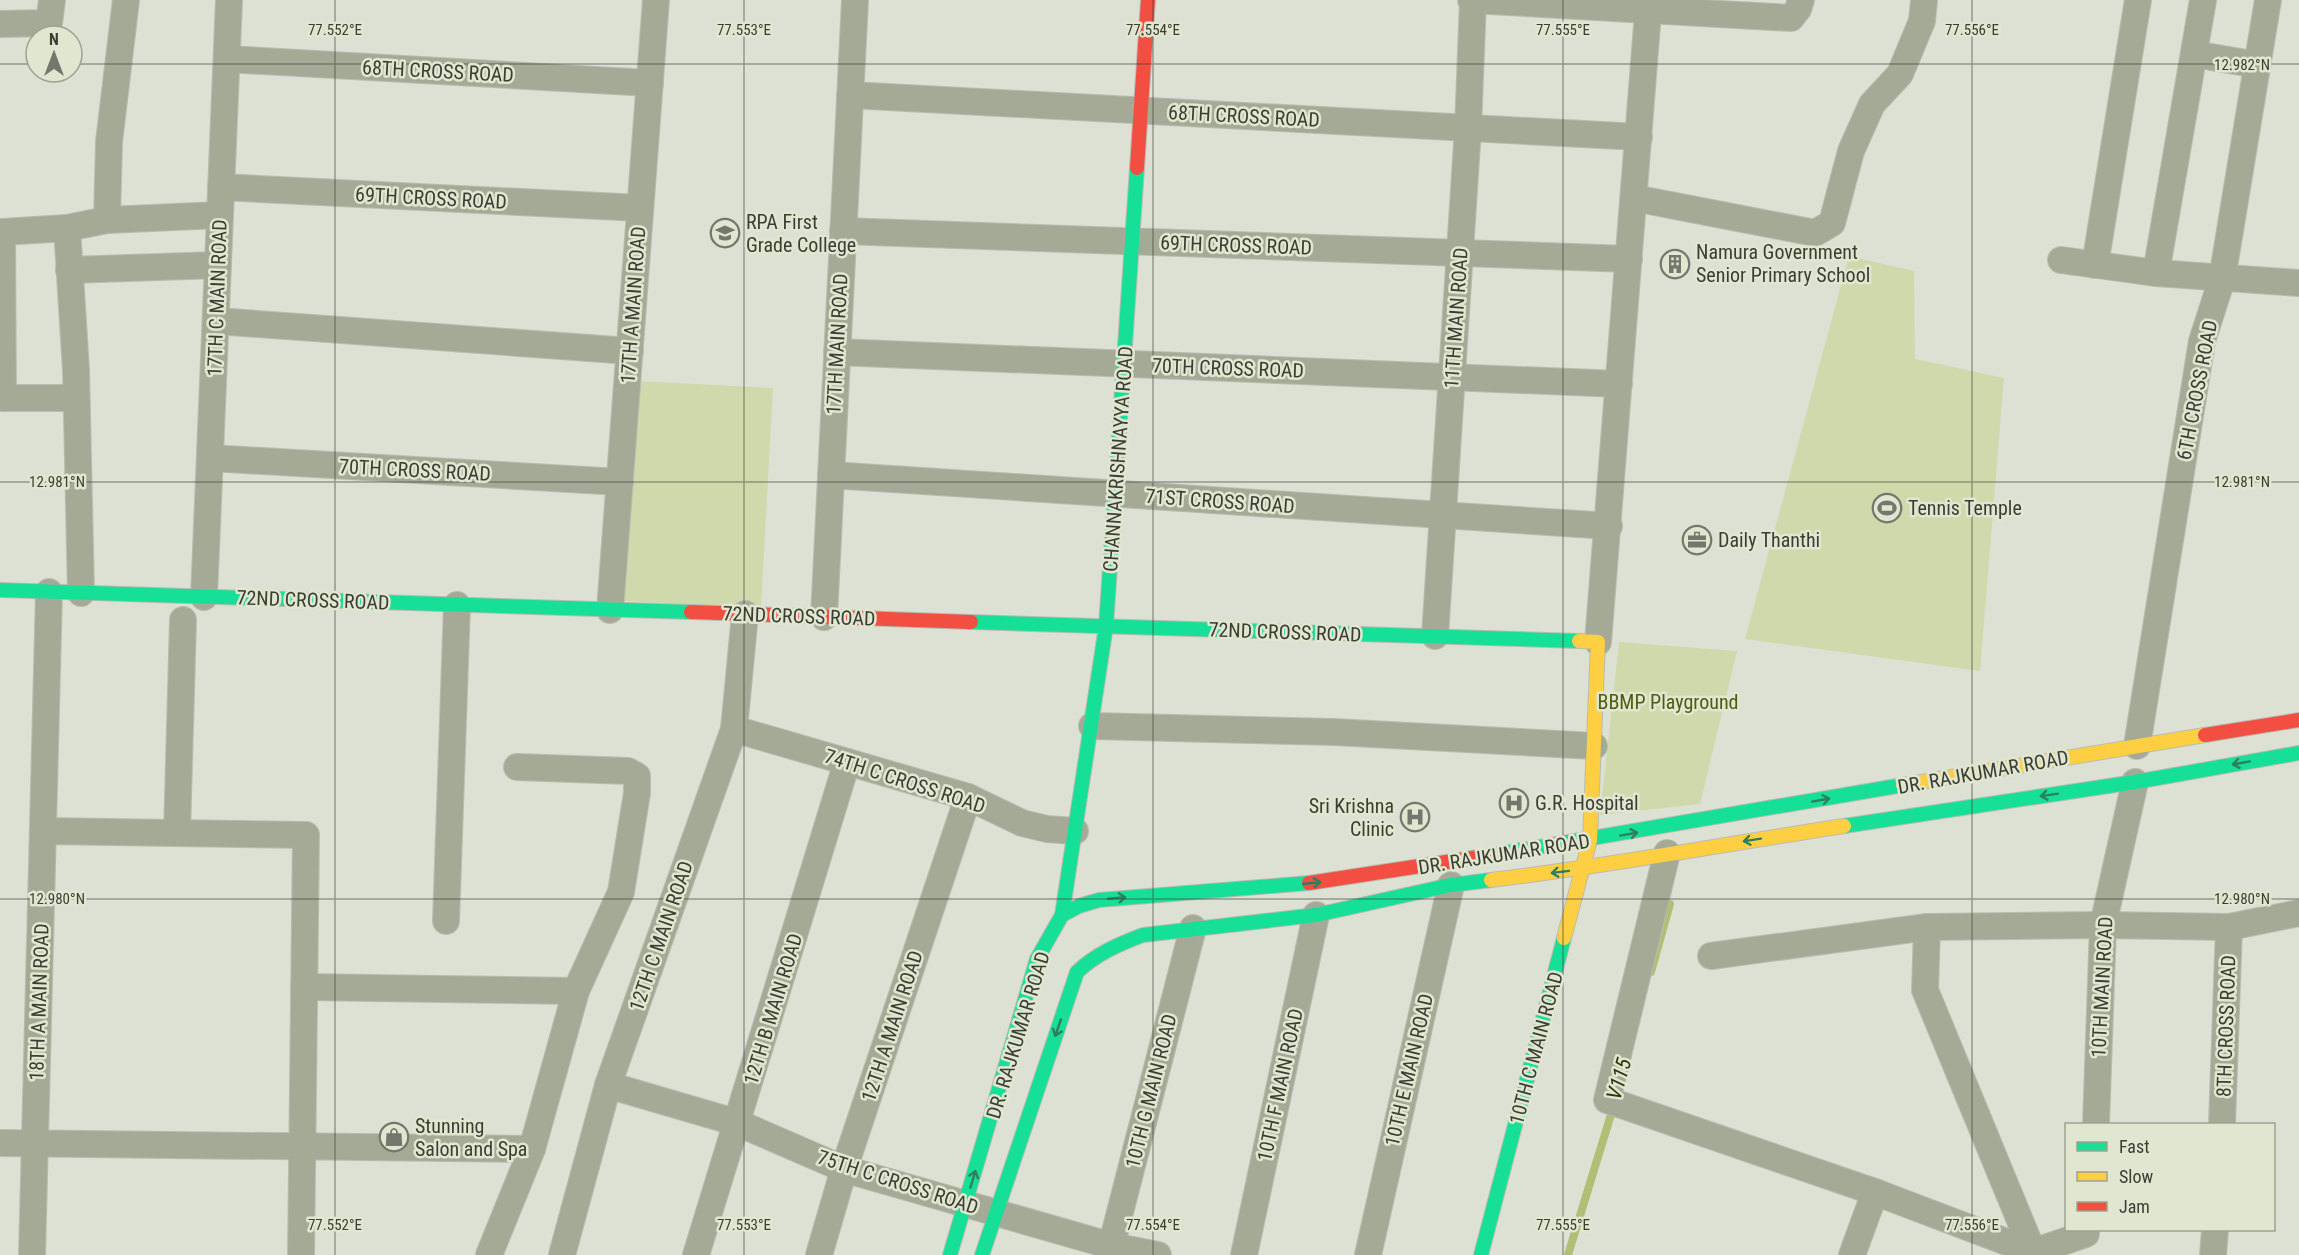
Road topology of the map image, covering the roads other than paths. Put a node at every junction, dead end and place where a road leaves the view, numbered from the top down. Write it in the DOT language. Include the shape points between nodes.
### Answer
graph roads {
  1 [pos="52,0"];
  2 [pos="126,0"];
  3 [pos="229,0"];
  4 [pos="656,0"];
  5 [pos="855,0"];
  6 [pos="1148,0"];
  7 [pos="1473,0"];
  8 [pos="1924,0"];
  9 [pos="2138,0"];
  10 [pos="2203,0"];
  11 [pos="2268,0"];
  12 [pos="1649,5"];
  13 [pos="1796,9"];
  14 [pos="0,24"];
  15 [pos="2194,54"];
  16 [pos="227,59"];
  17 [pos="2258,65"];
  18 [pos="650,83"];
  19 [pos="850,95"];
  20 [pos="1141,111"];
  21 [pos="1468,128"];
  22 [pos="1639,136"];
  23 [pos="221,187"];
  24 [pos="1634,198"];
  25 [pos="640,208"];
  26 [pos="220,215"];
  27 [pos="107,220"];
  28 [pos="67,228"];
  29 [pos="843,231"];
  30 [pos="1,232"];
  31 [pos="1132,242"];
  32 [pos="1460,253"];
  33 [pos="1629,259"];
  34 [pos="2061,261"];
  35 [pos="2095,265"];
  36 [pos="218,266"];
  37 [pos="69,270"];
  38 [pos="2156,273"];
  39 [pos="2222,279"];
  40 [pos="2299,283"];
  41 [pos="216,321"];
  42 [pos="630,351"];
  43 [pos="837,352"];
  44 [pos="1124,364"];
  45 [pos="1452,377"];
  46 [pos="1619,384"];
  47 [pos="76,398"];
  48 [pos="210,458"];
  49 [pos="831,475"];
  50 [pos="620,482"];
  51 [pos="1115,494"];
  52 [pos="1443,515"];
  53 [pos="1609,526"];
  54 [pos="0,590"];
  55 [pos="50,592"];
  56 [pos="81,593"];
  57 [pos="204,597"];
  58 [pos="457,605"];
  59 [pos="610,610"];
  60 [pos="746,614"];
  61 [pos="824,617"];
  62 [pos="183,620"];
  63 [pos="1106,626"];
  64 [pos="1435,636"];
  65 [pos="1598,642"];
  66 [pos="2299,720"];
  67 [pos="1092,726"];
  68 [pos="734,729"];
  69 [pos="1594,746"];
  70 [pos="2137,746"];
  71 [pos="2299,753"];
  72 [pos="847,762"];
  73 [pos="517,767"];
  74 [pos="2135,782"];
  75 [pos="968,797"];
  76 [pos="44,831"];
  77 [pos="1075,831"];
  78 [pos="177,833"];
  79 [pos="1590,840"];
  80 [pos="1666,853"];
  81 [pos="1583,869"];
  82 [pos="1451,885"];
  83 [pos="2299,913"];
  84 [pos="1062,915"];
  85 [pos="1316,915"];
  86 [pos="446,921"];
  87 [pos="2103,925"];
  88 [pos="1927,927"];
  89 [pos="2229,927"];
  90 [pos="1193,928"];
  91 [pos="1071,934"];
  92 [pos="1711,956"];
  93 [pos="304,987"];
  94 [pos="576,992"];
  95 [pos="608,1084"];
  96 [pos="738,1123"];
  97 [pos="2096,1123"];
  98 [pos="2222,1123"];
  99 [pos="0,1143"];
  100 [pos="34,1143"];
  101 [pos="302,1146"];
  102 [pos="532,1149"];
  103 [pos="844,1169"];
  104 [pos="1875,1192"];
  105 [pos="966,1204"];
  106 [pos="995,1214"];
  107 [pos="2086,1231"];
  108 [pos="2215,1231"];
  109 [pos="1111,1251"];
  110 [pos="2033,1253"];
  111 [pos="32,1255"];
  112 [pos="301,1255"];
  113 [pos="489,1255"];
  114 [pos="562,1255"];
  115 [pos="696,1255"];
  116 [pos="819,1255"];
  117 [pos="950,1255"];
  118 [pos="982,1255"];
  119 [pos="1158,1255"];
  120 [pos="1244,1255"];
  121 [pos="1368,1255"];
  122 [pos="1481,1255"];
  123 [pos="1852,1255"];
  124 [pos="2213,1255"];
  1 -- 14 [label="street" via="49,24"];
  2 -- 27 [label="street" via="109,142"];
  3 -- 16 [label="street, 17TH C MAIN ROAD"];
  4 -- 18 [label="street, 17TH A MAIN ROAD"];
  5 -- 19 [label="street, 17TH MAIN ROAD"];
  6 -- 20 [label="street, CHANNAKRISHNAYYA ROAD"];
  7 -- 12 [label="street"];
  7 -- 21 [label="street, 11TH MAIN ROAD"];
  8 -- 24 [label="street" via="1922,21 1900,74 1872,104 1851,151 1832,223 1815,232"];
  9 -- 35 [label="street"];
  10 -- 15 [label="street"];
  11 -- 17 [label="street, 6TH CROSS ROAD"];
  12 -- 13 [label="street"];
  12 -- 22 [label="street"];
  15 -- 17 [label="street"];
  15 -- 38 [label="street"];
  16 -- 18 [label="street, 68TH CROSS ROAD"];
  16 -- 23 [label="street, 17TH C MAIN ROAD"];
  17 -- 39 [label="street, 6TH CROSS ROAD"];
  18 -- 25 [label="street, 17TH A MAIN ROAD"];
  19 -- 20 [label="street, 68TH CROSS ROAD"];
  19 -- 29 [label="street, 17TH MAIN ROAD"];
  20 -- 21 [label="street, 68TH CROSS ROAD"];
  20 -- 31 [label="street, CHANNAKRISHNAYYA ROAD"];
  21 -- 22 [label="street, 68TH CROSS ROAD"];
  21 -- 32 [label="street, 11TH MAIN ROAD"];
  22 -- 24 [label="street"];
  23 -- 25 [label="street, 69TH CROSS ROAD"];
  23 -- 26 [label="street, 17TH C MAIN ROAD"];
  24 -- 33 [label="street"];
  25 -- 42 [label="street, 17TH A MAIN ROAD"];
  26 -- 27 [label="street"];
  26 -- 36 [label="street, 17TH C MAIN ROAD"];
  27 -- 28 [label="street"];
  28 -- 30 [label="street"];
  28 -- 37 [label="street"];
  29 -- 31 [label="street, 69TH CROSS ROAD"];
  29 -- 43 [label="street, 17TH MAIN ROAD"];
  30 -- 47 [label="street" via="3,398"];
  31 -- 32 [label="street, 69TH CROSS ROAD"];
  31 -- 44 [label="street, CHANNAKRISHNAYYA ROAD"];
  32 -- 33 [label="street, 69TH CROSS ROAD"];
  32 -- 45 [label="street, 11TH MAIN ROAD"];
  33 -- 46 [label="street"];
  34 -- 35 [label="street"];
  35 -- 38 [label="street"];
  36 -- 37 [label="street"];
  36 -- 41 [label="street, 17TH C MAIN ROAD"];
  37 -- 47 [label="street"];
  38 -- 39 [label="street"];
  39 -- 40 [label="street"];
  39 -- 70 [label="street, 6TH CROSS ROAD" via="2202,341"];
  41 -- 42 [label="street"];
  41 -- 48 [label="street, 17TH C MAIN ROAD"];
  42 -- 50 [label="street, 17TH A MAIN ROAD"];
  43 -- 44 [label="street, 70TH CROSS ROAD"];
  43 -- 49 [label="street, 17TH MAIN ROAD"];
  44 -- 45 [label="street, 70TH CROSS ROAD"];
  44 -- 51 [label="street, CHANNAKRISHNAYYA ROAD"];
  45 -- 46 [label="street, 70TH CROSS ROAD"];
  45 -- 52 [label="street, 11TH MAIN ROAD"];
  46 -- 53 [label="street"];
  47 -- 56 [label="street"];
  48 -- 50 [label="street, 70TH CROSS ROAD"];
  48 -- 57 [label="street, 17TH C MAIN ROAD"];
  49 -- 51 [label="street, 71ST CROSS ROAD"];
  49 -- 61 [label="street, 17TH MAIN ROAD"];
  50 -- 59 [label="street, 17TH A MAIN ROAD"];
  51 -- 52 [label="street, 71ST CROSS ROAD"];
  51 -- 63 [label="street, CHANNAKRISHNAYYA ROAD"];
  52 -- 53 [label="street, 71ST CROSS ROAD"];
  52 -- 64 [label="street, 11TH MAIN ROAD"];
  53 -- 65 [label="street"];
  54 -- 55 [label="street, 72ND CROSS ROAD"];
  55 -- 56 [label="street, 72ND CROSS ROAD"];
  55 -- 76 [label="street, 18TH A MAIN ROAD"];
  56 -- 57 [label="street, 72ND CROSS ROAD"];
  57 -- 58 [label="street, 72ND CROSS ROAD"];
  58 -- 59 [label="street, 72ND CROSS ROAD"];
  58 -- 86 [label="street"];
  59 -- 60 [label="street, 72ND CROSS ROAD"];
  60 -- 61 [label="street, 72ND CROSS ROAD"];
  60 -- 68 [label="street, 12TH C MAIN ROAD"];
  61 -- 63 [label="street, 72ND CROSS ROAD"];
  62 -- 78 [label="street"];
  63 -- 64 [label="street, 72ND CROSS ROAD"];
  63 -- 67 [label="street, CHANNAKRISHNAYYA ROAD"];
  64 -- 65 [label="street, 72ND CROSS ROAD"];
  65 -- 69 [label="street, 10TH C MAIN ROAD"];
  66 -- 70 [label="street, DR. RAJKUMAR ROAD"];
  67 -- 69 [label="street" via="1334,732"];
  67 -- 77 [label="street, CHANNAKRISHNAYYA ROAD"];
  68 -- 72 [label="street, 74TH C CROSS ROAD"];
  68 -- 95 [label="street, 12TH C MAIN ROAD"];
  69 -- 79 [label="street, 10TH C MAIN ROAD"];
  79 -- 70 [label="street, DR. RAJKUMAR ROAD, one-way"];
  71 -- 74 [label="street, DR. RAJKUMAR ROAD, one-way"];
  72 -- 75 [label="street, 74TH C CROSS ROAD"];
  72 -- 96 [label="street, 12TH B MAIN ROAD"];
  73 -- 94 [label="street" via="628,771 637,776 621,892"];
  74 -- 80 [label="street, DR. RAJKUMAR ROAD, one-way"];
  74 -- 87 [label="street, 10TH MAIN ROAD"];
  75 -- 77 [label="street, 74TH C CROSS ROAD" via="1022,823"];
  75 -- 103 [label="street, 12TH A MAIN ROAD"];
  76 -- 78 [label="street"];
  76 -- 100 [label="street, 18TH A MAIN ROAD"];
  77 -- 84 [label="street, CHANNAKRISHNAYYA ROAD"];
  78 -- 93 [label="street" via="306,835"];
  79 -- 81 [label="street, 10TH C MAIN ROAD"];
  84 -- 79 [label="street, DR. RAJKUMAR ROAD, one-way" via="1099,900 1312,884"];
  80 -- 81 [label="street, DR. RAJKUMAR ROAD"];
  80 -- 104 [label="street" via="1617,1104"];
  81 -- 82 [label="street, DR. RAJKUMAR ROAD, one-way"];
  81 -- 122 [label="street, 10TH C MAIN ROAD"];
  82 -- 85 [label="street, DR. RAJKUMAR ROAD"];
  82 -- 121 [label="street, 10TH E MAIN ROAD"];
  83 -- 89 [label="street"];
  84 -- 91 [label="street"];
  105 -- 84 [label="street, DR. RAJKUMAR ROAD, one-way" via="1037,958"];
  85 -- 90 [label="street, DR. RAJKUMAR ROAD"];
  85 -- 120 [label="street, 10TH F MAIN ROAD"];
  87 -- 88 [label="street"];
  87 -- 89 [label="street"];
  87 -- 97 [label="street, 10TH MAIN ROAD"];
  88 -- 92 [label="street"];
  88 -- 110 [label="street" via="1925,990"];
  89 -- 98 [label="street, 8TH CROSS ROAD"];
  90 -- 106 [label="street, DR. RAJKUMAR ROAD, one-way" via="1143,935 1083,958"];
  90 -- 109 [label="street, 10TH G MAIN ROAD"];
  93 -- 94 [label="street"];
  93 -- 101 [label="street"];
  94 -- 102 [label="street"];
  95 -- 96 [label="street, 75TH C CROSS ROAD"];
  95 -- 114 [label="street, 12TH C MAIN ROAD"];
  96 -- 103 [label="street, 75TH C CROSS ROAD"];
  96 -- 115 [label="street, 12TH B MAIN ROAD"];
  99 -- 100 [label="street"];
  100 -- 101 [label="street"];
  100 -- 111 [label="street, 18TH A MAIN ROAD"];
  101 -- 102 [label="street"];
  101 -- 112 [label="street"];
  102 -- 113 [label="street"];
  103 -- 105 [label="street, 75TH C CROSS ROAD"];
  103 -- 116 [label="street, 12TH A MAIN ROAD"];
  104 -- 110 [label="street"];
  104 -- 123 [label="street"];
  105 -- 106 [label="street, 75TH C CROSS ROAD"];
  105 -- 117 [label="street, DR. RAJKUMAR ROAD"];
  106 -- 109 [label="street, 75TH C CROSS ROAD"];
  106 -- 118 [label="street, DR. RAJKUMAR ROAD"];
  107 -- 110 [label="street"];
  108 -- 124 [label="street"];
  109 -- 119 [label="street, 75TH C CROSS ROAD"];
}
